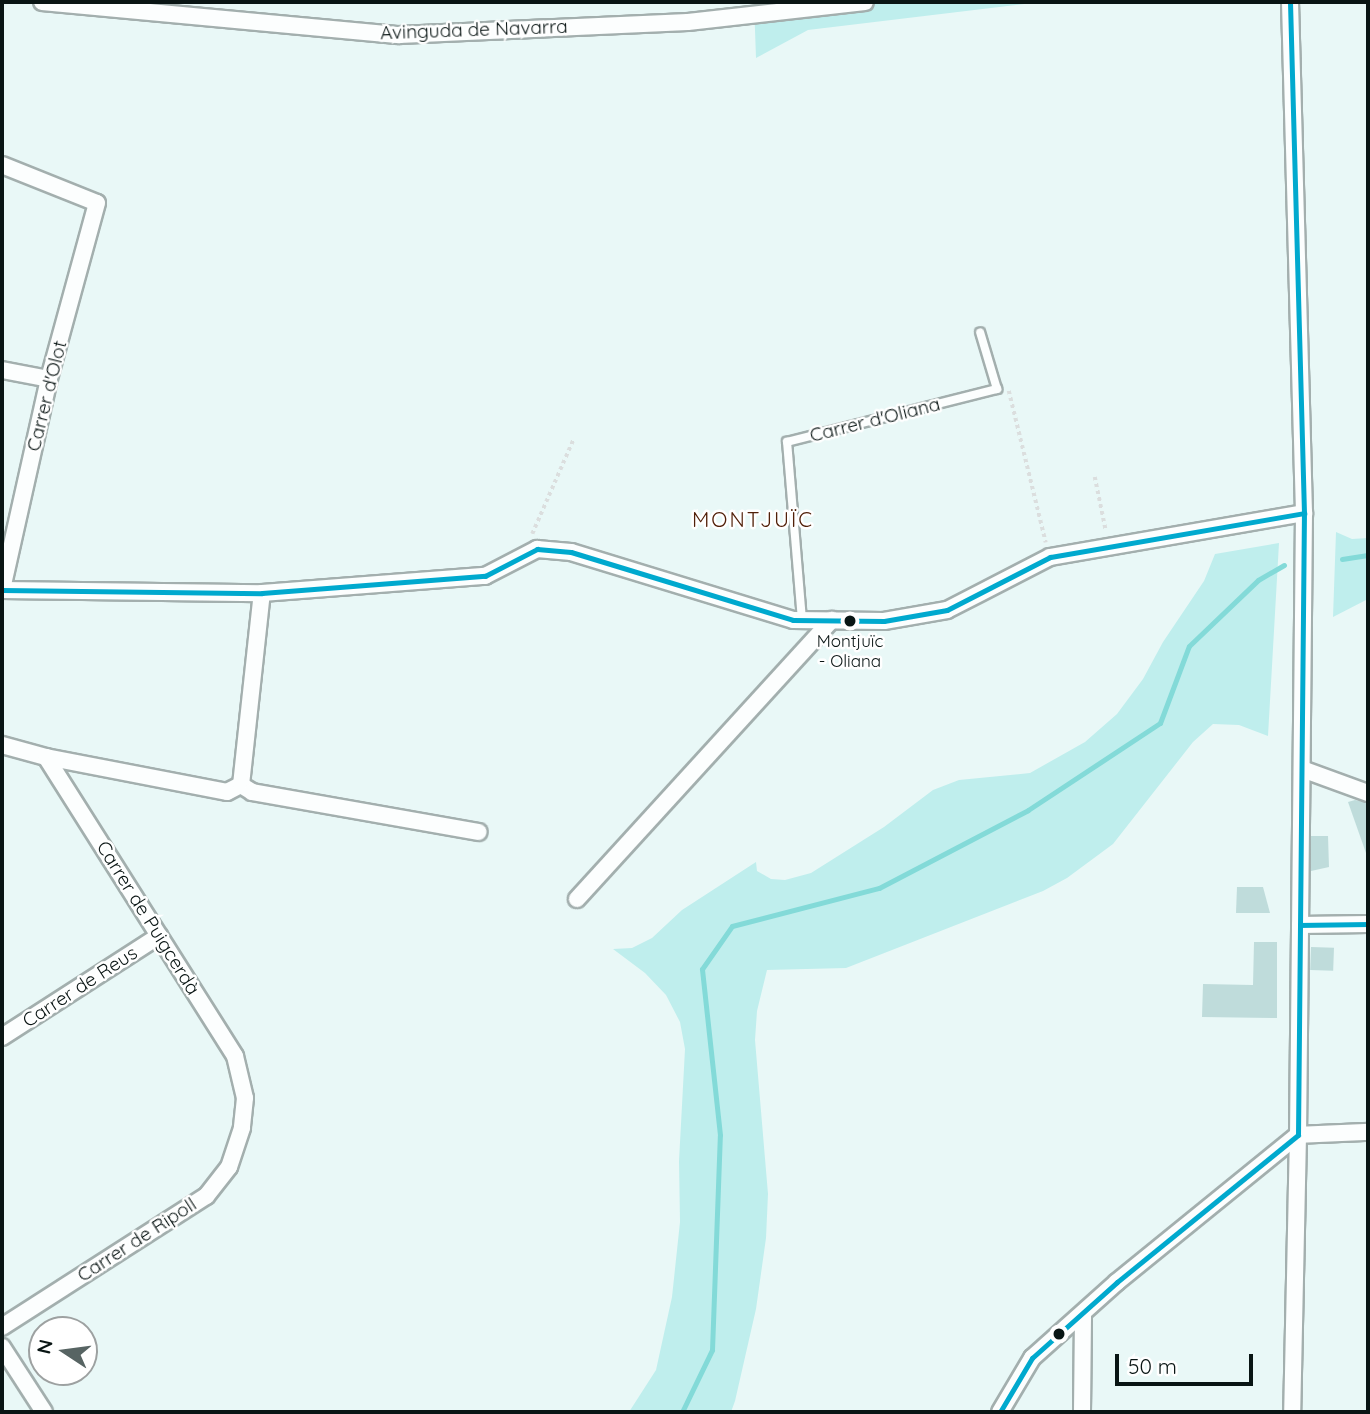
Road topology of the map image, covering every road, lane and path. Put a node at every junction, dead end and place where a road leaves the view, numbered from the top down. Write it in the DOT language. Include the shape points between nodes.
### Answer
graph roads {
  1 [pos="42,2"];
  2 [pos="865,2"];
  3 [pos="1290,2"];
  4 [pos="2,165"];
  5 [pos="980,332"];
  6 [pos="2,370"];
  7 [pos="49,379"];
  8 [pos="997,389"];
  9 [pos="573,440"];
  10 [pos="1095,477"];
  11 [pos="1304,513"];
  12 [pos="1110,547"];
  13 [pos="537,550"];
  14 [pos="1049,557"];
  15 [pos="2,590"];
  16 [pos="262,593"];
  17 [pos="802,620"];
  18 [pos="832,620"];
  19 [pos="5,749"];
  20 [pos="46,757"];
  21 [pos="1302,769"];
  22 [pos="241,785"];
  23 [pos="1368,793"];
  24 [pos="478,832"];
  25 [pos="577,899"];
  26 [pos="1368,924"];
  27 [pos="1300,925"];
  28 [pos="159,936"];
  29 [pos="2,1037"];
  30 [pos="242,1128"];
  31 [pos="1368,1132"];
  32 [pos="1298,1135"];
  33 [pos="1083,1312"];
  34 [pos="2,1327"];
  35 [pos="2,1347"];
  36 [pos="44,1412"];
  37 [pos="1000,1412"];
  38 [pos="1082,1412"];
  39 [pos="1292,1412"];
  1 -- 2 [label="street, Avinguda de Navarra" via="399,35 688,22"];
  3 -- 11 [label="street"];
  4 -- 7 [label="street, Carrer d'Olot" via="97,203"];
  5 -- 8 [label="lane"];
  6 -- 7 [label="street"];
  7 -- 15 [label="street, Carrer d'Olot"];
  8 -- 14 [label="path" via="1010,391"];
  8 -- 17 [label="lane, Carrer d'Oliana" via="787,442"];
  9 -- 13 [label="path" via="531,532"];
  10 -- 12 [label="path"];
  11 -- 12 [label="street"];
  11 -- 21 [label="street"];
  12 -- 14 [label="street"];
  13 -- 16 [label="street" via="485,576"];
  13 -- 17 [label="street" via="571,552"];
  14 -- 18 [label="street" via="947,610 884,621"];
  15 -- 16 [label="street"];
  16 -- 22 [label="street"];
  17 -- 18 [label="street"];
  18 -- 25 [label="street"];
  19 -- 20 [label="street"];
  20 -- 22 [label="street" via="227,792"];
  20 -- 28 [label="street, Carrer de Puigcerdà"];
  21 -- 23 [label="street"];
  21 -- 27 [label="street"];
  22 -- 24 [label="street" via="252,792"];
  26 -- 27 [label="street"];
  27 -- 32 [label="street"];
  28 -- 29 [label="street, Carrer de Reus"];
  28 -- 30 [label="street, Carrer de Puigcerdà" via="235,1056 244,1098"];
  30 -- 34 [label="street, Carrer de Ripoll" via="229,1167 206,1196"];
  31 -- 32 [label="street"];
  32 -- 33 [label="street"];
  32 -- 39 [label="street"];
  33 -- 37 [label="street" via="1032,1358"];
  33 -- 38 [label="street"];
  35 -- 36 [label="street"];
}
